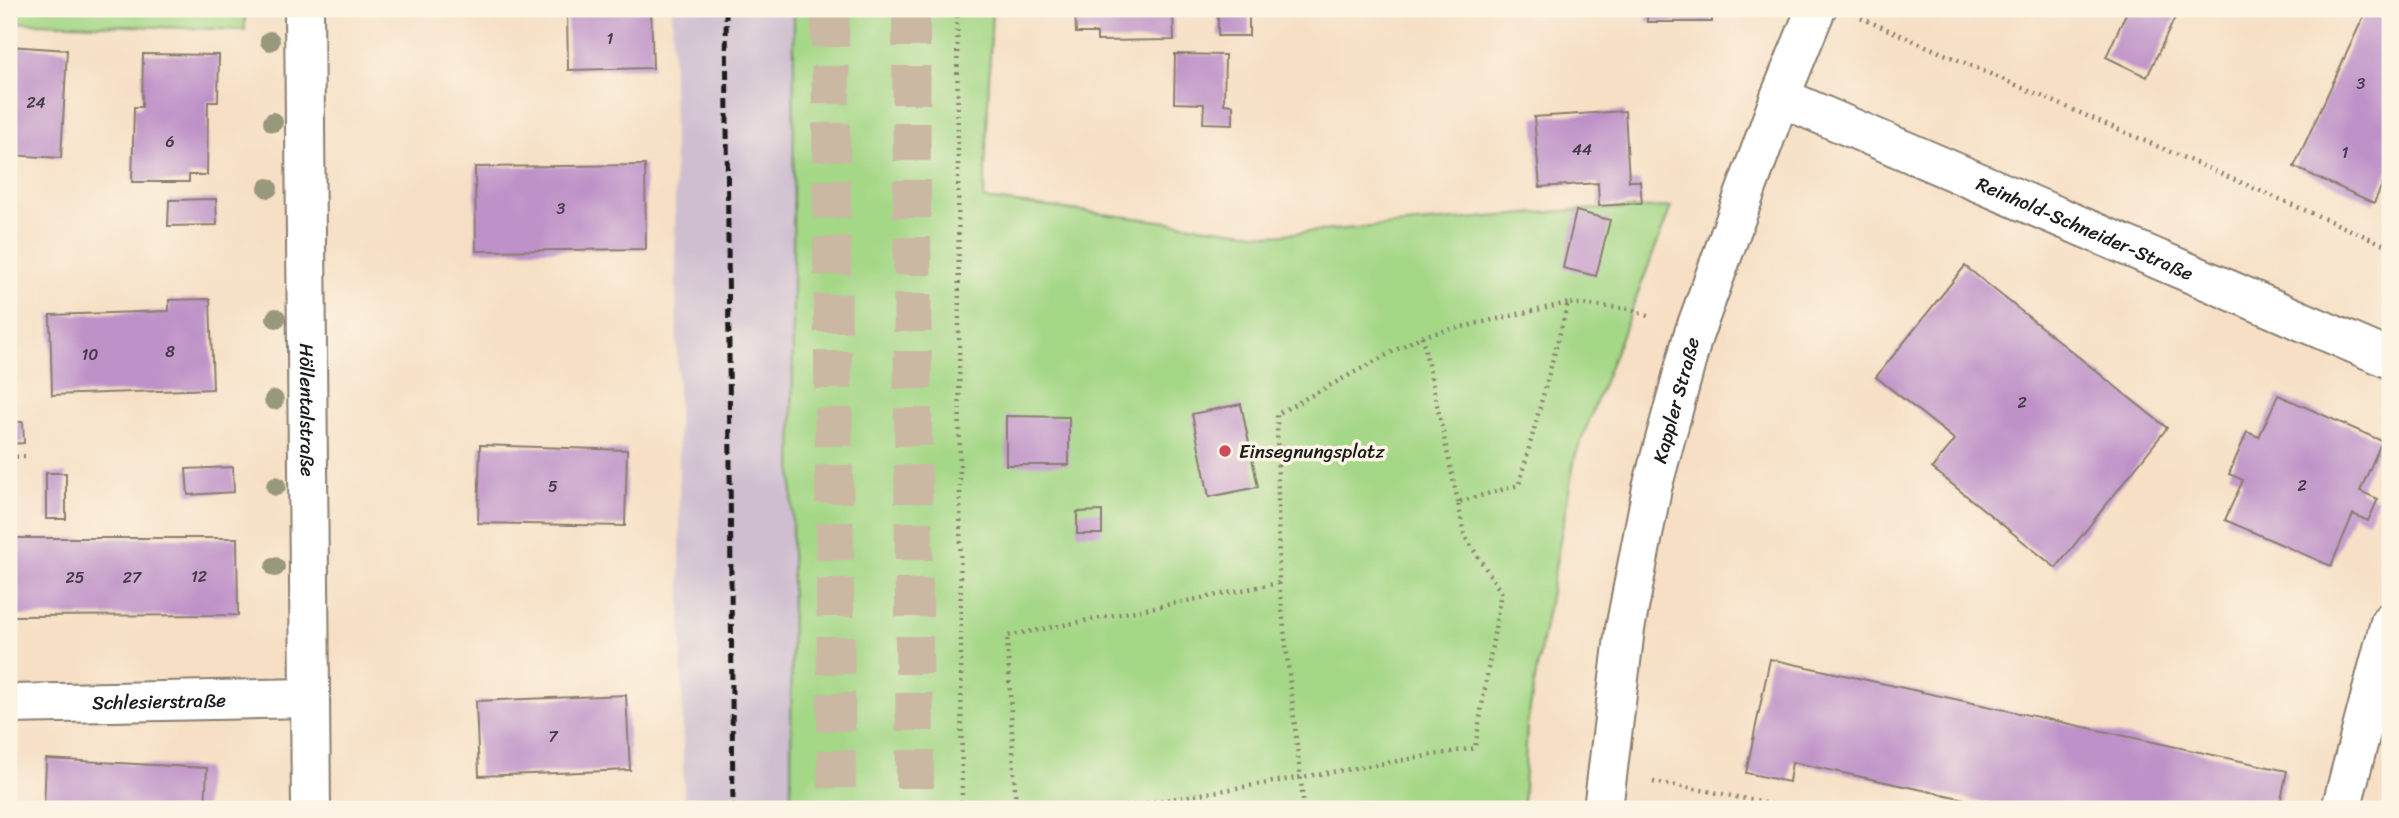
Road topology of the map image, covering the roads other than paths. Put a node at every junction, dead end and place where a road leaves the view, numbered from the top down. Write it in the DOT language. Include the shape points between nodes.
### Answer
graph roads {
  1 [pos="303,9"];
  2 [pos="1816,9"];
  3 [pos="1780,97"];
  4 [pos="2390,359"];
  5 [pos="2390,622"];
  6 [pos="309,698"];
  7 [pos="9,704"];
  8 [pos="1604,792"];
  9 [pos="311,809"];
  10 [pos="2341,809"];
  1 -- 6 [label="street, Höllentalstraße"];
  2 -- 3 [label="street, Kappler Straße"];
  3 -- 4 [label="street, Reinhold-Schneider-Straße"];
  3 -- 8 [label="street, Kappler Straße" via="1693,336 1649,501 1625,629"];
  5 -- 10 [label="street"];
  6 -- 7 [label="street, Schlesierstraße"];
  6 -- 9 [label="street, Höllentalstraße"];
}
